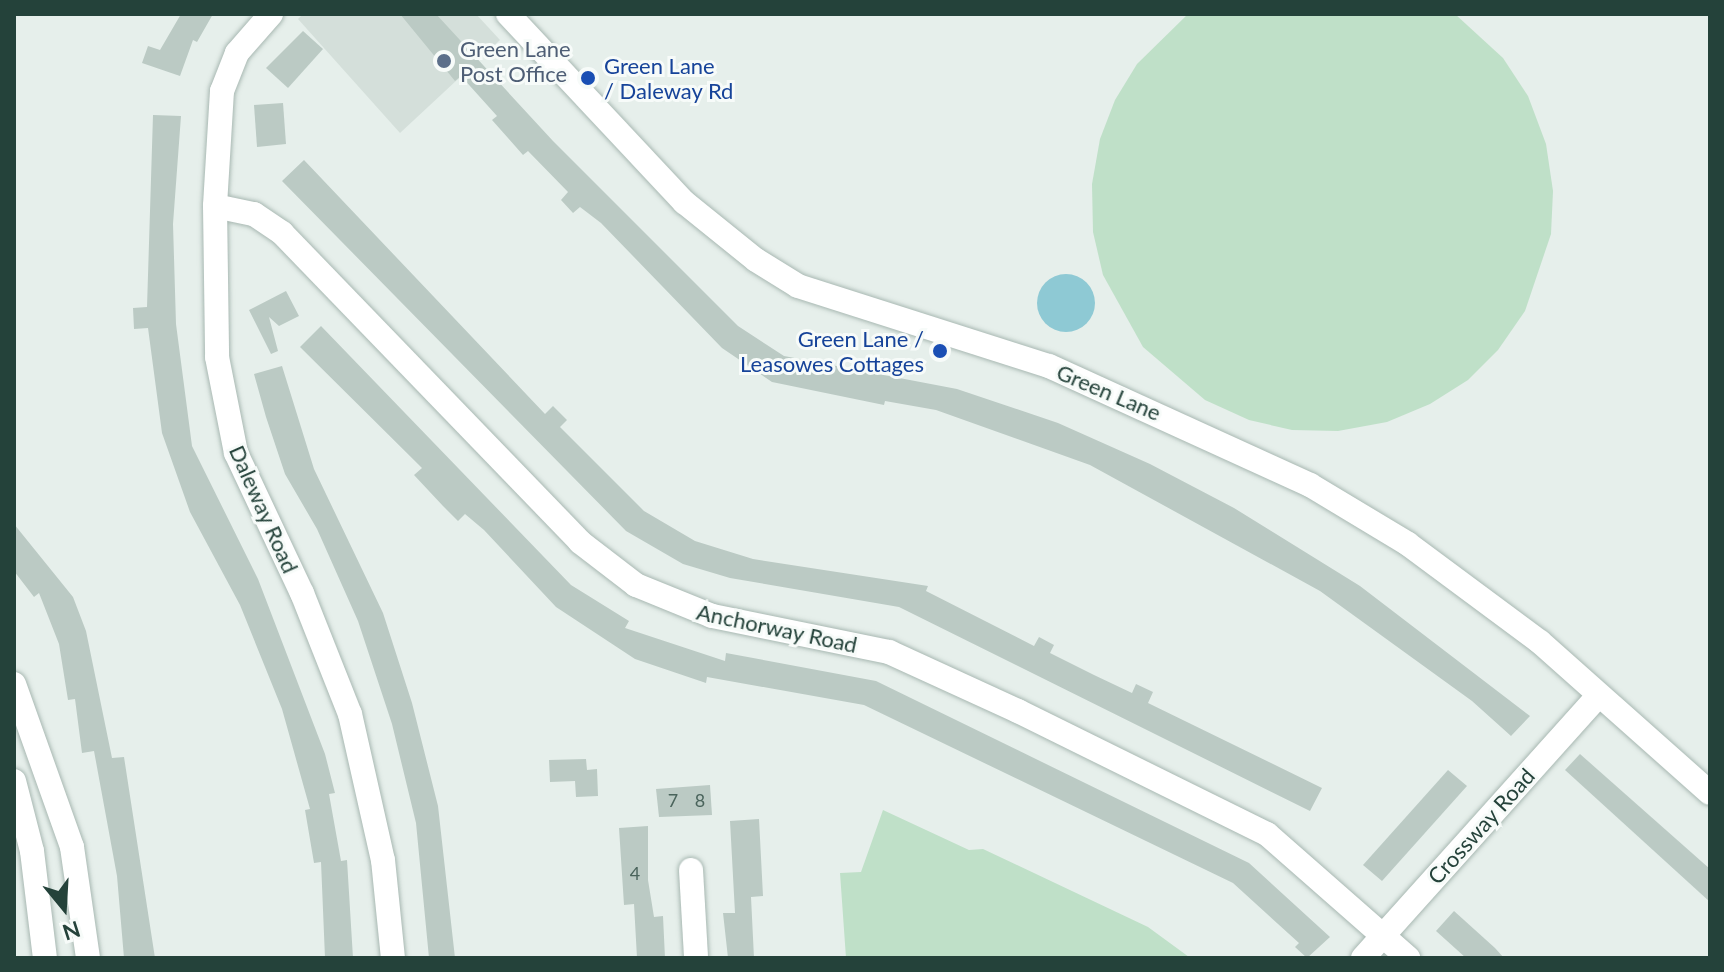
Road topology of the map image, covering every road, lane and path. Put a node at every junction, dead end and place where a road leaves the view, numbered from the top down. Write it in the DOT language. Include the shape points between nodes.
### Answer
graph roads {
  1 [pos="271,14"];
  2 [pos="508,14"];
  3 [pos="215,206"];
  4 [pos="14,684"];
  5 [pos="1599,695"];
  6 [pos="14,781"];
  7 [pos="1710,793"];
  8 [pos="691,870"];
  9 [pos="1384,936"];
  10 [pos="45,958"];
  11 [pos="88,958"];
  12 [pos="393,958"];
  13 [pos="696,958"];
  14 [pos="1363,958"];
  15 [pos="1408,958"];
  1 -- 3 [label="street, Daleway Road" via="246,40 225,79"];
  2 -- 5 [label="street, Green Lane" via="684,202 756,260 798,286 1049,366 1310,485 1474,592"];
  3 -- 9 [label="street, Anchorway Road" via="254,214 282,233 580,542 636,585 693,611 889,652 942,674 1267,834"];
  3 -- 12 [label="street, Daleway Road" via="214,330 229,428 243,472 309,608 350,714 383,860"];
  4 -- 11 [label="street" via="72,847"];
  5 -- 7 [label="street, Green Lane"];
  5 -- 9 [label="street, Crossway Road"];
  6 -- 10 [label="street" via="32,851"];
  8 -- 13 [label="street"];
  9 -- 14 [label="street, Crossway Road"];
  9 -- 15 [label="street, Anchorway Road"];
}
